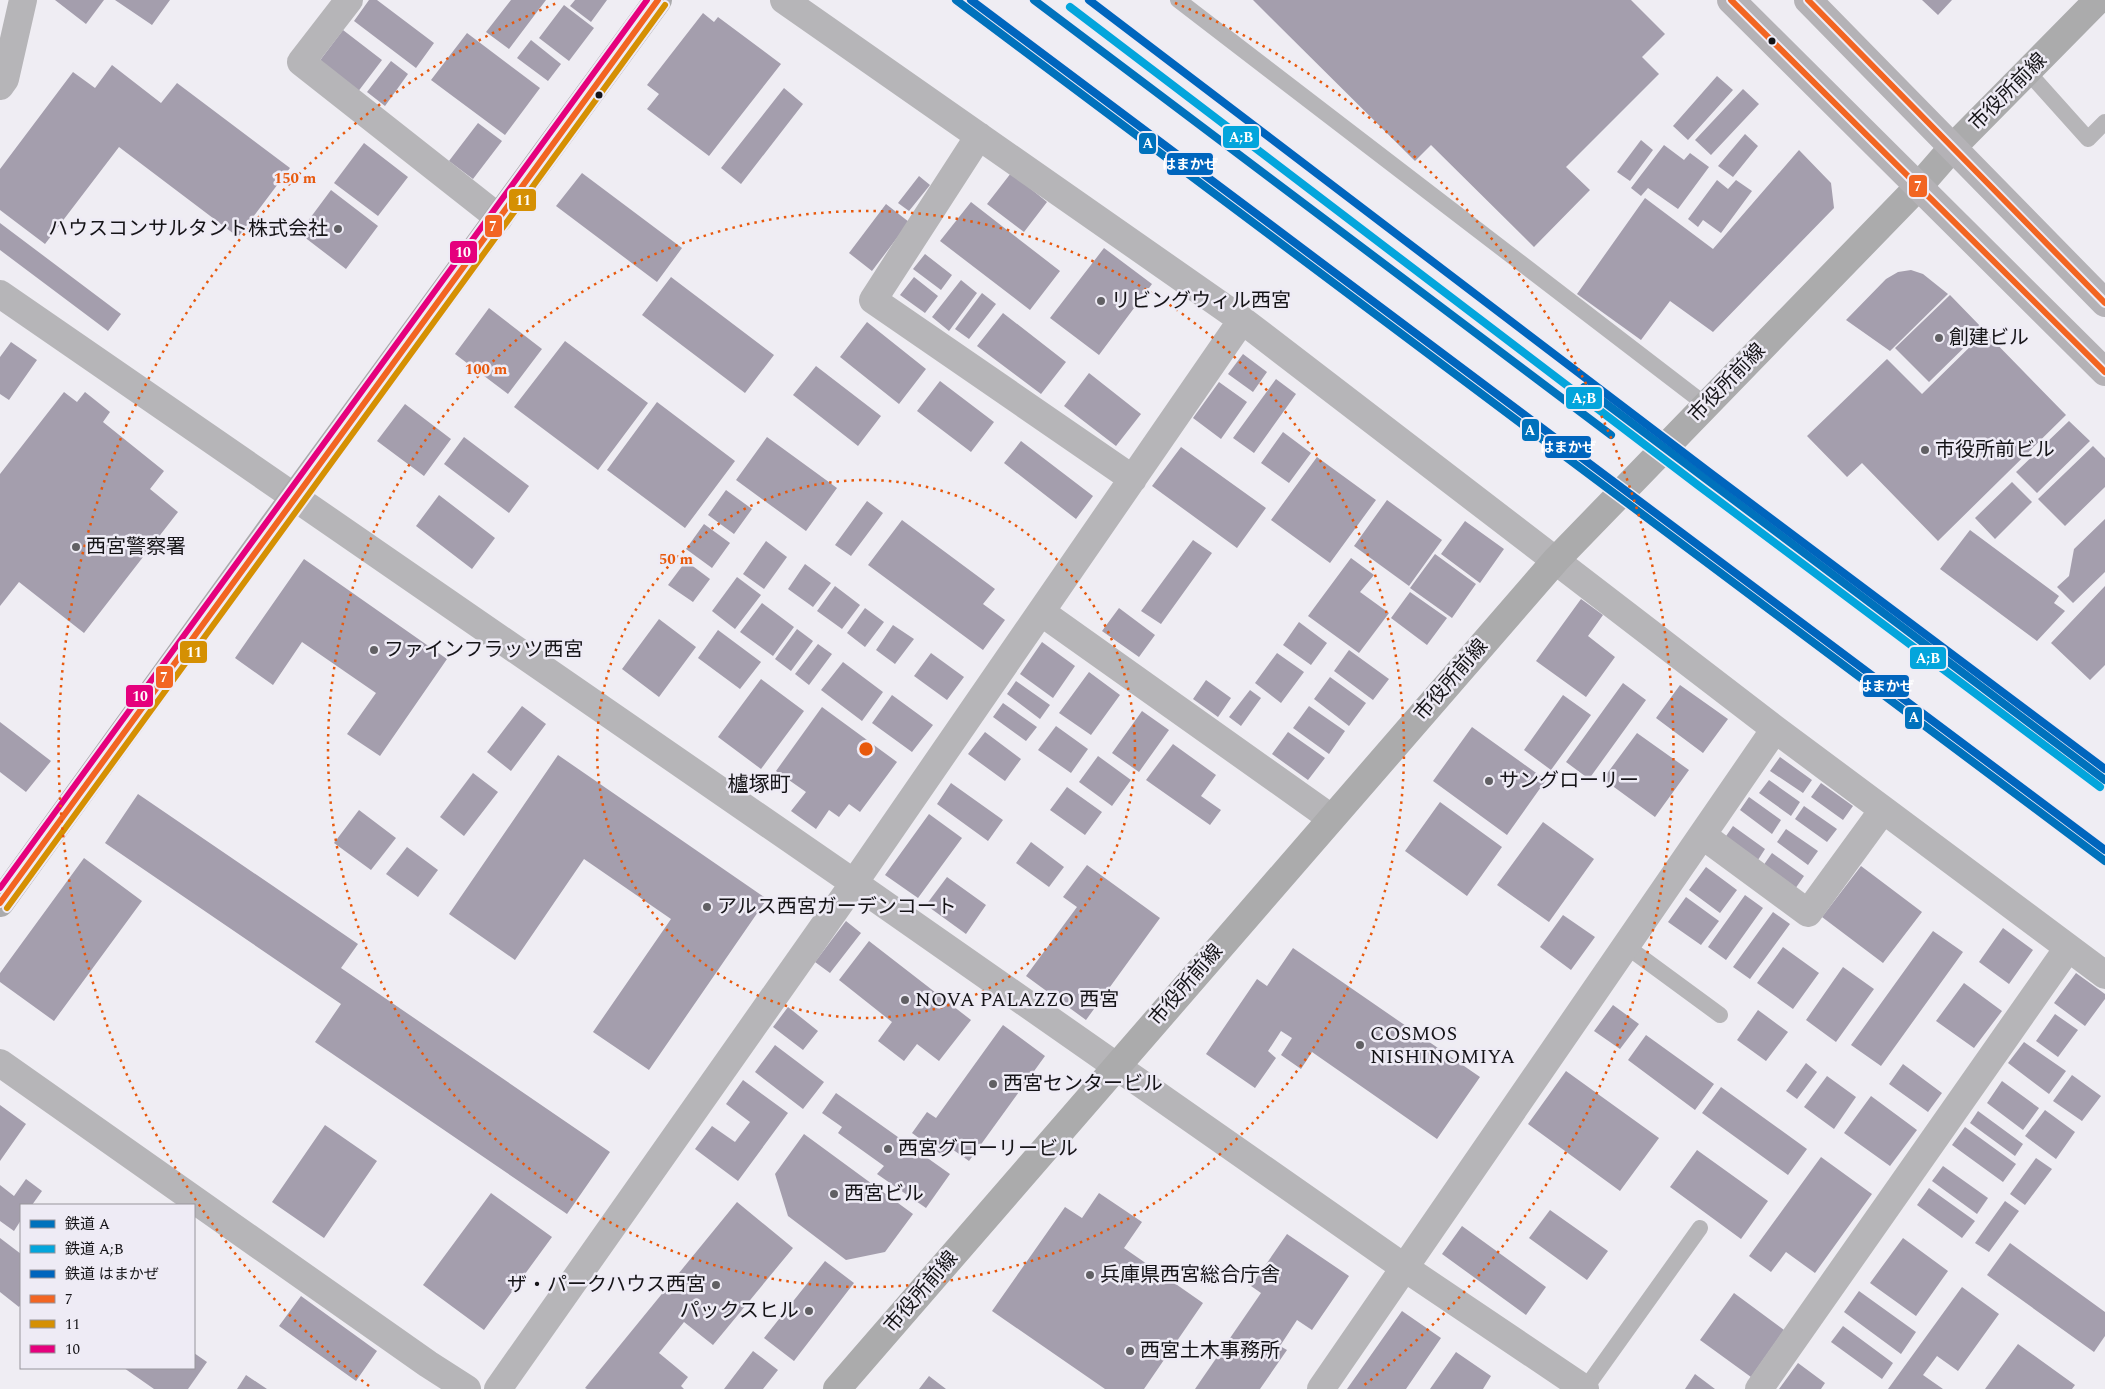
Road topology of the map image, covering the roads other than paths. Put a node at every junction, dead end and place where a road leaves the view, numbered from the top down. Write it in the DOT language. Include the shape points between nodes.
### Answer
graph roads {
  1 [pos="23,0"];
  2 [pos="349,0"];
  3 [pos="658,0"];
  4 [pos="784,0"];
  5 [pos="1178,0"];
  6 [pos="1731,0"];
  7 [pos="1808,0"];
  8 [pos="2098,0"];
  9 [pos="2028,72"];
  10 [pos="0,86"];
  11 [pos="2105,122"];
  12 [pos="979,136"];
  13 [pos="1953,147"];
  14 [pos="1918,186"];
  15 [pos="498,218"];
  16 [pos="0,294"];
  17 [pos="2105,303"];
  18 [pos="1242,320"];
  19 [pos="2105,372"];
  20 [pos="1706,405"];
  21 [pos="1132,479"];
  22 [pos="293,498"];
  23 [pos="1556,560"];
  24 [pos="1041,612"];
  25 [pos="1775,729"];
  26 [pos="1883,810"];
  27 [pos="1331,818"];
  28 [pos="1702,835"];
  29 [pos="854,883"];
  30 [pos="0,903"];
  31 [pos="1626,946"];
  32 [pos="2068,948"];
  33 [pos="2105,975"];
  34 [pos="1720,1015"];
  35 [pos="0,1063"];
  36 [pos="1115,1067"];
  37 [pos="1700,1228"];
  38 [pos="1405,1268"];
  39 [pos="467,1389"];
  40 [pos="498,1389"];
  41 [pos="837,1389"];
  42 [pos="1321,1389"];
  43 [pos="1585,1389"];
  44 [pos="1759,1389"];
  1 -- 10 [label="street" via="5,79"];
  2 -- 15 [label="street" via="301,62"];
  3 -- 15 [label="street"];
  4 -- 12 [label="street"];
  5 -- 20 [label="lane"];
  6 -- 14 [label="highway"];
  7 -- 13 [label="highway"];
  8 -- 9 [label="street, 市役所前線"];
  9 -- 11 [label="lane" via="2088,139"];
  9 -- 13 [label="street, 市役所前線"];
  12 -- 18 [label="street"];
  12 -- 21 [label="street" via="872,300"];
  13 -- 14 [label="street, 市役所前線"];
  13 -- 17 [label="highway"];
  14 -- 19 [label="highway"];
  14 -- 20 [label="street, 市役所前線"];
  15 -- 22 [label="street"];
  16 -- 22 [label="street"];
  18 -- 21 [label="street"];
  18 -- 23 [label="street"];
  20 -- 23 [label="street, 市役所前線"];
  21 -- 24 [label="street"];
  22 -- 29 [label="street"];
  22 -- 30 [label="street"];
  23 -- 25 [label="street"];
  23 -- 27 [label="street, 市役所前線"];
  24 -- 27 [label="street"];
  24 -- 29 [label="street"];
  25 -- 26 [label="street"];
  25 -- 28 [label="street"];
  26 -- 28 [label="street" via="1808,912"];
  26 -- 32 [label="street"];
  27 -- 36 [label="street, 市役所前線"];
  28 -- 31 [label="street"];
  29 -- 36 [label="street"];
  29 -- 40 [label="street"];
  31 -- 34 [label="lane"];
  31 -- 38 [label="street"];
  32 -- 33 [label="street"];
  32 -- 44 [label="street"];
  35 -- 39 [label="street"];
  36 -- 38 [label="street"];
  36 -- 41 [label="street, 市役所前線"];
  37 -- 43 [label="lane"];
  38 -- 42 [label="street"];
  38 -- 43 [label="street"];
}
